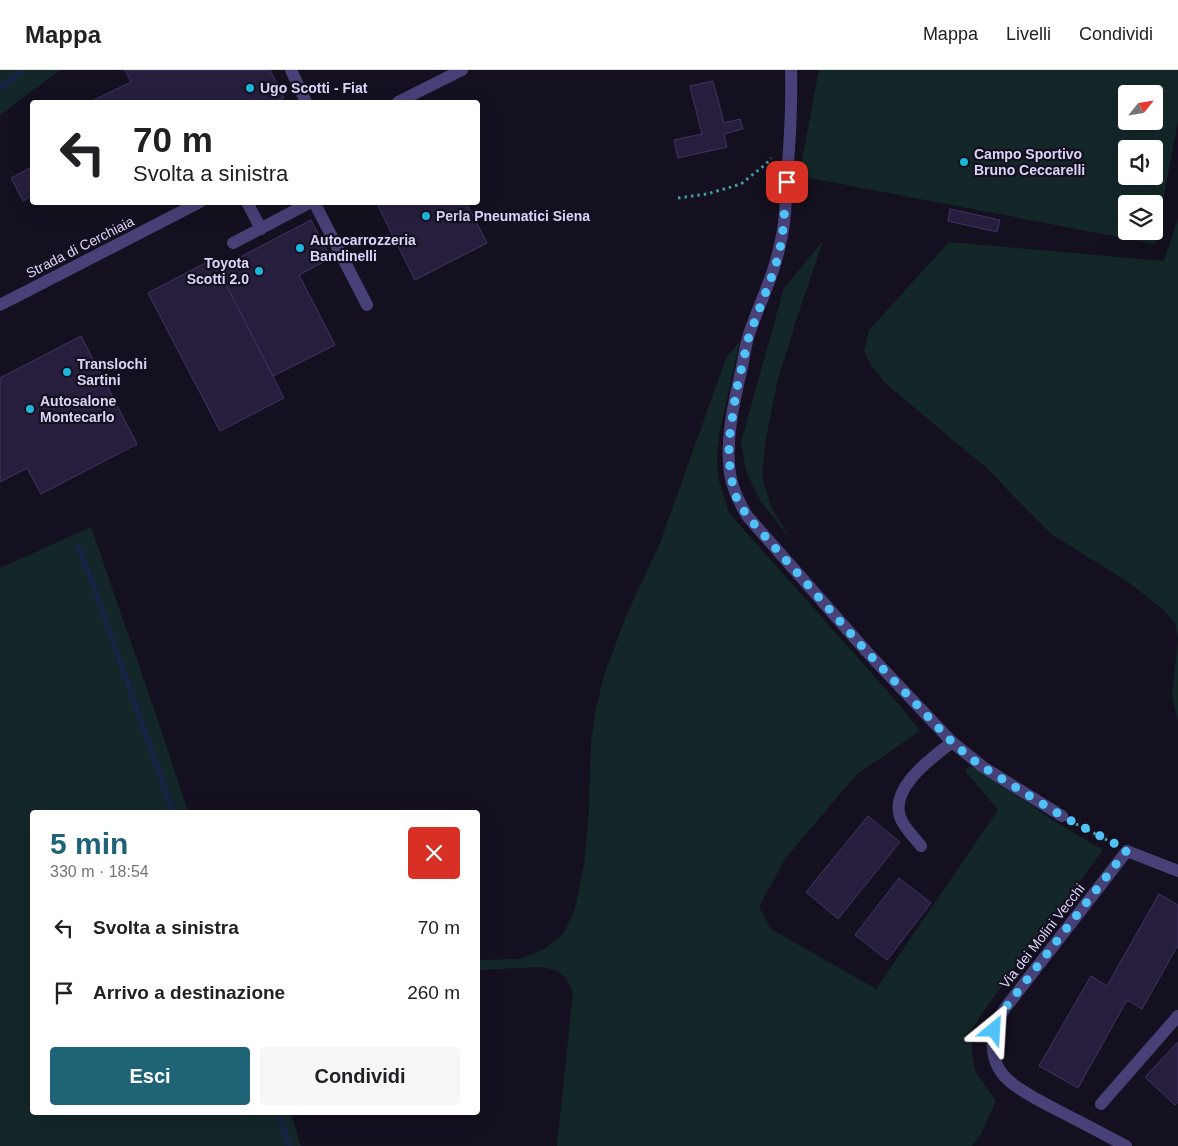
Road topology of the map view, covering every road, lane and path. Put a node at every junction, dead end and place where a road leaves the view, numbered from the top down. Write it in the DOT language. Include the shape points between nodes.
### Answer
graph roads {
  1 [pos="291,70"];
  2 [pos="462,70"];
  3 [pos="792,70"];
  4 [pos="305,100"];
  5 [pos="402,100"];
  6 [pos="771,157"];
  7 [pos="678,198"];
  8 [pos="194,205"];
  9 [pos="249,205"];
  10 [pos="306,205"];
  11 [pos="314,205"];
  12 [pos="261,229"];
  13 [pos="233,243"];
  14 [pos="0,305"];
  15 [pos="367,305"];
  16 [pos="952,742"];
  17 [pos="1062,816"];
  18 [pos="921,846"];
  19 [pos="1127,850"];
  20 [pos="1178,871"];
  21 [pos="1178,1016"];
  22 [pos="1101,1104"];
  23 [pos="1126,1146"];
  1 -- 4 [label="street"];
  2 -- 5 [label="street"];
  3 -- 16 [label="street" via="782,240 749,336 736,392 729,441 732,481 737,500 748,517 867,652"];
  6 -- 7 [label="path" via="741,184"];
  8 -- 14 [label="street, Strada di Cerchiaia"];
  9 -- 12 [label="street"];
  10 -- 12 [label="street"];
  11 -- 15 [label="street"];
  12 -- 13 [label="street"];
  16 -- 17 [label="street" via="983,767"];
  16 -- 18 [label="street" via="910,780 899,799 902,823"];
  17 -- 19 [label="path"];
  19 -- 20 [label="street"];
  19 -- 23 [label="street, Via dei Molini Vecchi" via="1006,1007 996,1024 993,1039 998,1066 1009,1081"];
  21 -- 22 [label="street"];
}
